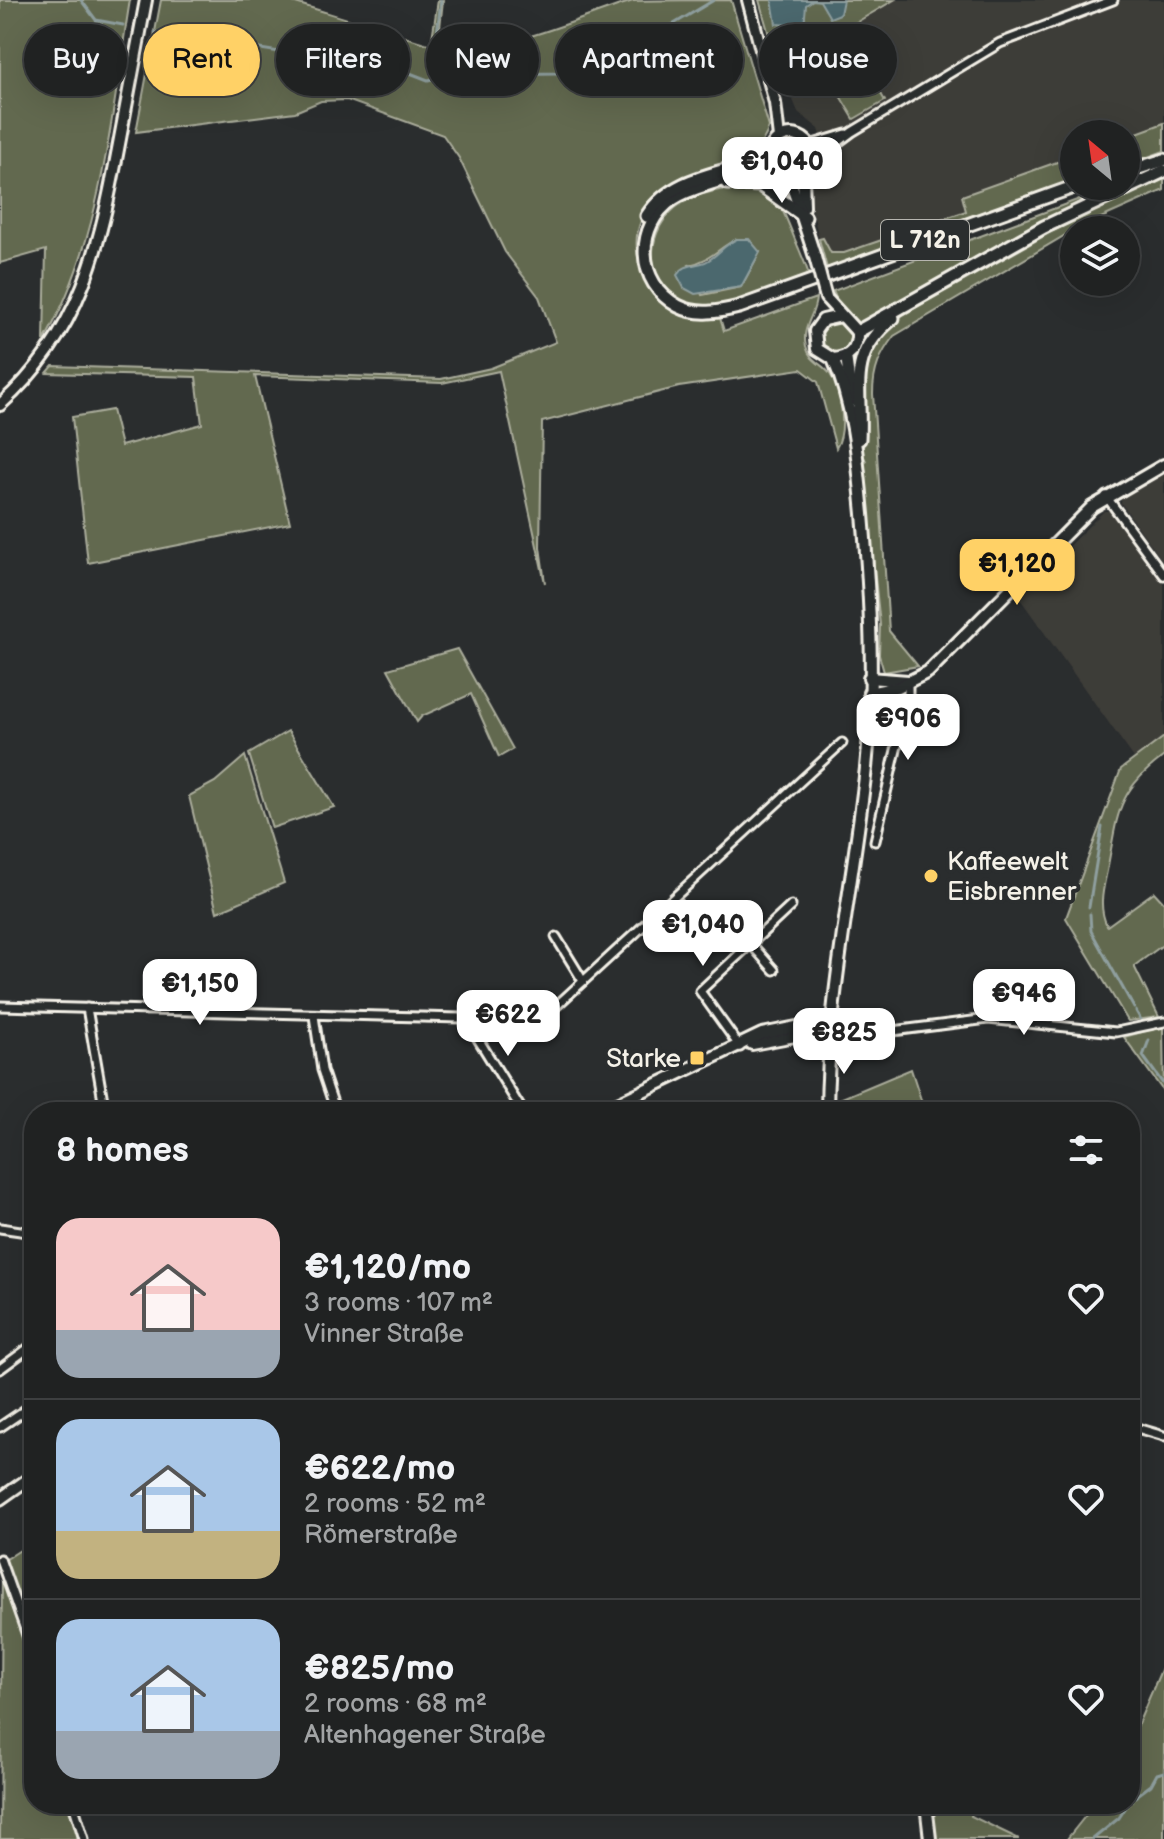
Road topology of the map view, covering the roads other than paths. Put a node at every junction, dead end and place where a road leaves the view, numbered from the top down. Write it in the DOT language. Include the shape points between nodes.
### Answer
graph roads {
  1 [pos="146,0"];
  2 [pos="748,0"];
  3 [pos="1113,0"];
  4 [pos="775,103"];
  5 [pos="852,132"];
  6 [pos="794,135"];
  7 [pos="779,138"];
  8 [pos="810,145"];
  9 [pos="769,150"];
  10 [pos="1164,160"];
  11 [pos="813,161"];
  12 [pos="1140,168"];
  13 [pos="772,171"];
  14 [pos="1164,171"];
  15 [pos="803,176"];
  16 [pos="790,180"];
  17 [pos="699,187"];
  18 [pos="1060,192"];
  19 [pos="805,217"];
  20 [pos="637,260"];
  21 [pos="826,298"];
  22 [pos="919,298"];
  23 [pos="841,316"];
  24 [pos="823,320"];
  25 [pos="857,332"];
  26 [pos="846,356"];
  27 [pos="833,359"];
  28 [pos="0,405"];
  29 [pos="859,439"];
  30 [pos="858,453"];
  31 [pos="1164,465"];
  32 [pos="1106,496"];
  33 [pos="1164,575"];
  34 [pos="869,678"];
  35 [pos="908,681"];
  36 [pos="869,693"];
  37 [pos="842,743"];
  38 [pos="875,841"];
  39 [pos="791,906"];
  40 [pos="556,937"];
  41 [pos="751,944"];
  42 [pos="774,970"];
  43 [pos="583,981"];
  44 [pos="0,1006"];
  45 [pos="87,1008"];
  46 [pos="314,1016"];
  47 [pos="831,1020"];
  48 [pos="467,1021"];
  49 [pos="1164,1022"];
  50 [pos="877,1032"];
  51 [pos="829,1039"];
  52 [pos="740,1047"];
  53 [pos="103,1102"];
  54 [pos="333,1102"];
  55 [pos="517,1102"];
  56 [pos="621,1102"];
  57 [pos="827,1102"];
  58 [pos="0,1228"];
  59 [pos="24,1232"];
  60 [pos="24,1351"];
  61 [pos="0,1369"];
  62 [pos="24,1411"];
  63 [pos="0,1427"];
  64 [pos="1140,1429"];
  65 [pos="1164,1436"];
  66 [pos="24,1482"];
  67 [pos="0,1499"];
  68 [pos="0,1559"];
  69 [pos="24,1627"];
  70 [pos="76,1814"];
  71 [pos="927,1814"];
  72 [pos="84,1839"];
  73 [pos="930,1839"];
  1 -- 28 [label="main road" via="105,219 89,275 55,342"];
  2 -- 4 [label="main road"];
  3 -- 5 [label="street" via="1000,43"];
  4 -- 6 [label="main road"];
  4 -- 7 [label="main road"];
  5 -- 8 [label="street"];
  5 -- 11 [label="street"];
  6 -- 7 [label="main road"];
  6 -- 8 [label="main road"];
  7 -- 9 [label="main road"];
  8 -- 11 [label="main road"];
  9 -- 13 [label="main road"];
  9 -- 20 [label="main road" via="762,159 690,181 659,200 642,227"];
  10 -- 12 [label="main road"];
  11 -- 15 [label="main road"];
  13 -- 16 [label="main road"];
  13 -- 17 [label="main road" via="756,170"];
  14 -- 22 [label="main road" via="1044,227"];
  15 -- 16 [label="main road"];
  15 -- 19 [label="main road"];
  16 -- 19 [label="main road"];
  17 -- 18 [label="main road, L 712n" via="673,199 648,226 644,260 661,293 679,306 718,312"];
  17 -- 19 [label="main road" via="760,185"];
  19 -- 21 [label="main road, bridge"];
  21 -- 23 [label="main road"];
  21 -- 24 [label="main road"];
  22 -- 25 [label="main road"];
  22 -- 29 [label="main road" via="880,328 861,359"];
  23 -- 24 [label="main road"];
  23 -- 25 [label="main road"];
  24 -- 27 [label="main road" via="814,340 822,354"];
  25 -- 26 [label="main road" via="855,347"];
  26 -- 27 [label="main road"];
  26 -- 29 [label="main road"];
  27 -- 30 [label="main road"];
  29 -- 30 [label="main road"];
  30 -- 34 [label="main road"];
  31 -- 32 [label="main road"];
  32 -- 33 [label="street"];
  32 -- 35 [label="main road" via="936,665"];
  34 -- 35 [label="main road"];
  34 -- 36 [label="main road"];
  35 -- 36 [label="main road"];
  35 -- 38 [label="street"];
  36 -- 47 [label="main road" via="866,768"];
  37 -- 43 [label="street"];
  39 -- 41 [label="street"];
  40 -- 43 [label="street"];
  41 -- 42 [label="street"];
  41 -- 52 [label="street" via="700,991"];
  43 -- 48 [label="street" via="534,1020"];
  44 -- 45 [label="street"];
  45 -- 46 [label="street"];
  45 -- 53 [label="street"];
  46 -- 48 [label="street"];
  46 -- 54 [label="street"];
  47 -- 50 [label="street"];
  47 -- 51 [label="main road"];
  47 -- 52 [label="main road" via="774,1030"];
  48 -- 55 [label="street"];
  49 -- 50 [label="street" via="1116,1032 988,1019"];
  50 -- 51 [label="street"];
  51 -- 52 [label="main road" via="795,1036"];
  51 -- 57 [label="main road"];
  52 -- 56 [label="main road"];
  58 -- 59 [label="street"];
  60 -- 61 [label="street"];
  62 -- 63 [label="street"];
  64 -- 65 [label="street"];
  66 -- 67 [label="main road"];
  68 -- 69 [label="street"];
  70 -- 72 [label="street"];
  71 -- 73 [label="main road"];
}
